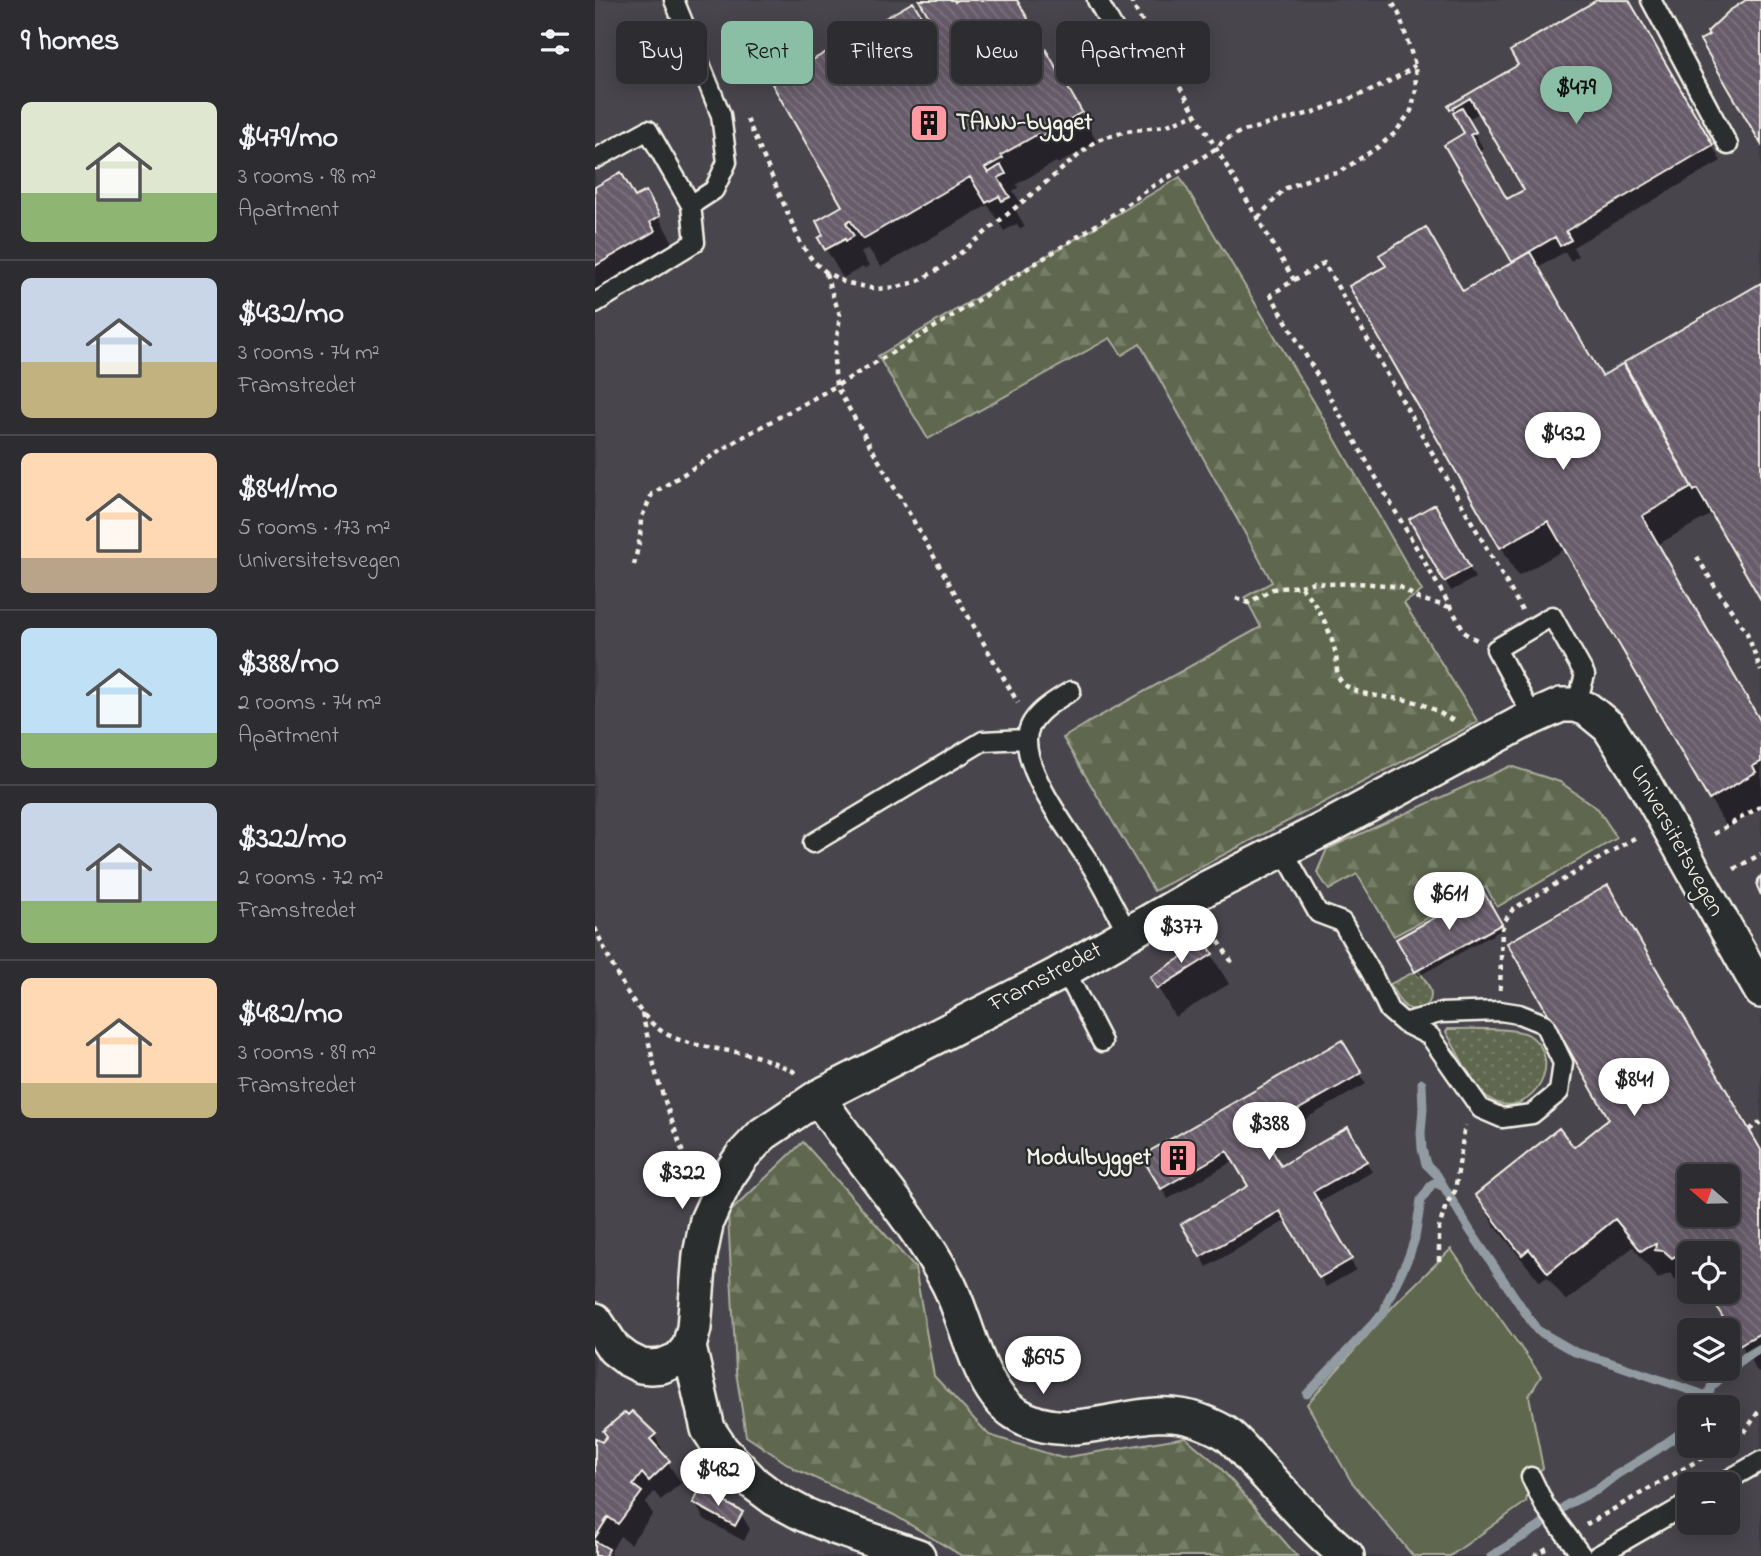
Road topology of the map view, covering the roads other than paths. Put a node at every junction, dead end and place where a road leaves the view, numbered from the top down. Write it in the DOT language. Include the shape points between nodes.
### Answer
graph roads {
  1 [pos="674,0"];
  2 [pos="1097,0"];
  3 [pos="1651,0"];
  4 [pos="1109,21"];
  5 [pos="1728,145"];
  6 [pos="595,159"];
  7 [pos="691,205"];
  8 [pos="595,303"];
  9 [pos="1071,691"];
  10 [pos="1576,705"];
  11 [pos="1534,717"];
  12 [pos="1029,731"];
  13 [pos="813,843"];
  14 [pos="1283,850"];
  15 [pos="1128,934"];
  16 [pos="1065,970"];
  17 [pos="1761,991"];
  18 [pos="1404,1023"];
  19 [pos="1102,1042"];
  20 [pos="818,1097"];
  21 [pos="595,1320"];
  22 [pos="689,1347"];
  23 [pos="1761,1461"];
  24 [pos="1531,1477"];
  25 [pos="1740,1477"];
  26 [pos="1677,1516"];
  27 [pos="918,1556"];
  28 [pos="1347,1556"];
  29 [pos="1581,1556"];
  30 [pos="1597,1556"];
  1 -- 7 [label="lane" via="722,115 727,162 714,190"];
  2 -- 4 [label="lane"];
  3 -- 5 [label="lane"];
  6 -- 7 [label="lane" via="648,130"];
  7 -- 8 [label="lane" via="695,242"];
  9 -- 12 [label="lane" via="1051,703"];
  10 -- 11 [label="street, Framstredet" via="1560,705"];
  10 -- 11 [label="lane" via="1585,675 1552,616 1496,649"];
  10 -- 17 [label="street, Universitetsvegen" via="1593,712 1616,737"];
  11 -- 14 [label="street, Framstredet"];
  12 -- 13 [label="lane" via="983,741"];
  12 -- 15 [label="lane" via="1037,777"];
  14 -- 15 [label="street, Framstredet"];
  14 -- 18 [label="lane" via="1318,913 1342,922 1389,1010"];
  15 -- 16 [label="street, Framstredet"];
  16 -- 19 [label="lane"];
  16 -- 20 [label="street, Framstredet"];
  18 -- 18 [label="lane" via="1440,1013 1500,1011 1544,1024 1563,1063 1559,1092 1532,1114 1502,1118 1481,1109 1430,1036"];
  20 -- 22 [label="street, Framstredet" via="763,1134 742,1156 717,1198 700,1255"];
  20 -- 28 [label="street" via="931,1254 1000,1401 1017,1414 1054,1427 1170,1414 1198,1420 1226,1433"];
  21 -- 22 [label="street" via="614,1349 641,1366 662,1366 679,1359"];
  22 -- 27 [label="street, Framstredet" via="708,1429 755,1484 775,1499 834,1527"];
  23 -- 25 [label="lane"];
  24 -- 29 [label="lane"];
  26 -- 30 [label="lane"];
}
